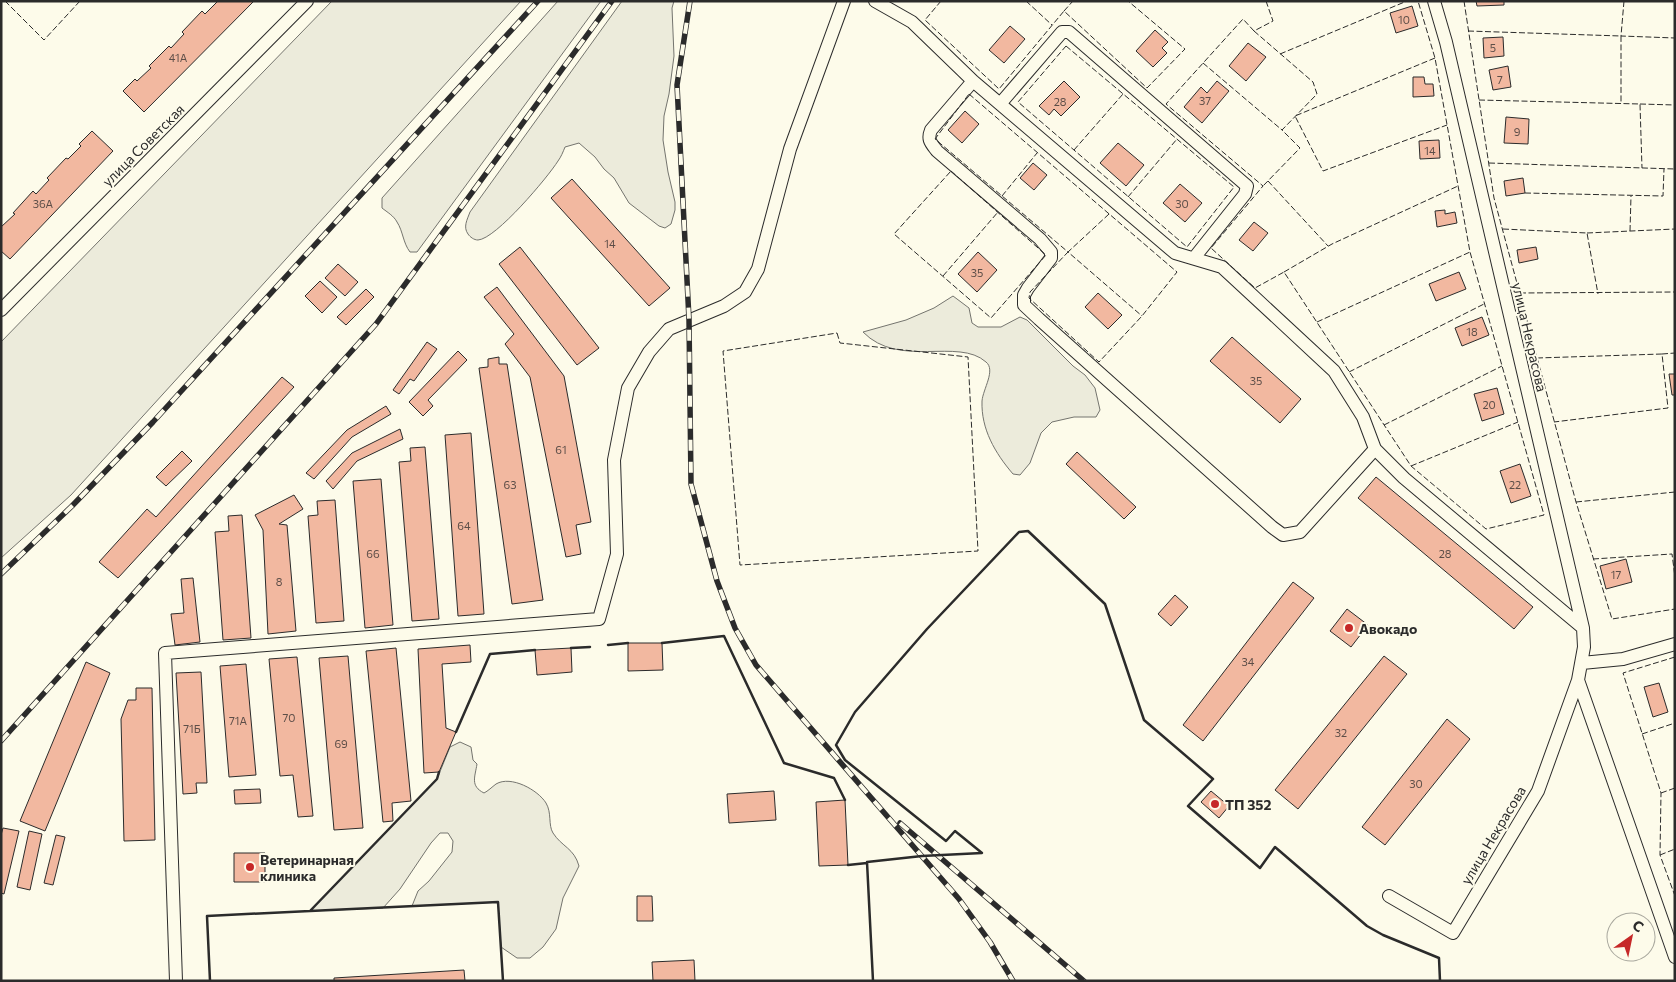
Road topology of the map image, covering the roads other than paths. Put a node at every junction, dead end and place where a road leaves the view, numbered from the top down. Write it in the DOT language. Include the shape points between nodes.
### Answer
graph roads {
  1 [pos="306,1"];
  2 [pos="844,1"];
  3 [pos="875,1"];
  4 [pos="1434,1"];
  5 [pos="974,81"];
  6 [pos="1000,104"];
  7 [pos="1194,258"];
  8 [pos="1,310"];
  9 [pos="1375,449"];
  10 [pos="1583,628"];
  11 [pos="1675,644"];
  12 [pos="1582,663"];
  13 [pos="1578,680"];
  14 [pos="1388,896"];
  15 [pos="1675,957"];
  16 [pos="176,981"];
  1 -- 8 [label="street, улица Советская"];
  2 -- 16 [label="street" via="790,149 758,270 745,292 724,306 668,329 648,352 628,388 614,460 618,554 599,619 165,653"];
  3 -- 5 [label="street" via="912,22"];
  4 -- 10 [label="street, улица Некрасова"];
  5 -- 6 [label="street"];
  5 -- 9 [label="street" via="931,130 929,142 1051,252 1051,258 1024,295 1024,305 1039,319 1283,535 1300,532"];
  6 -- 7 [label="street" via="1175,253"];
  6 -- 7 [label="street" via="1062,32 1069,32 1247,186 1245,194"];
  7 -- 9 [label="street" via="1222,267 1334,371 1364,417"];
  9 -- 10 [label="street" via="1404,478"];
  10 -- 12 [label="street, улица Некрасова"];
  11 -- 12 [label="street" via="1623,659"];
  12 -- 13 [label="street, улица Некрасова"];
  13 -- 14 [label="street, улица Некрасова" via="1538,791 1453,933"];
  13 -- 15 [label="street"];
}
